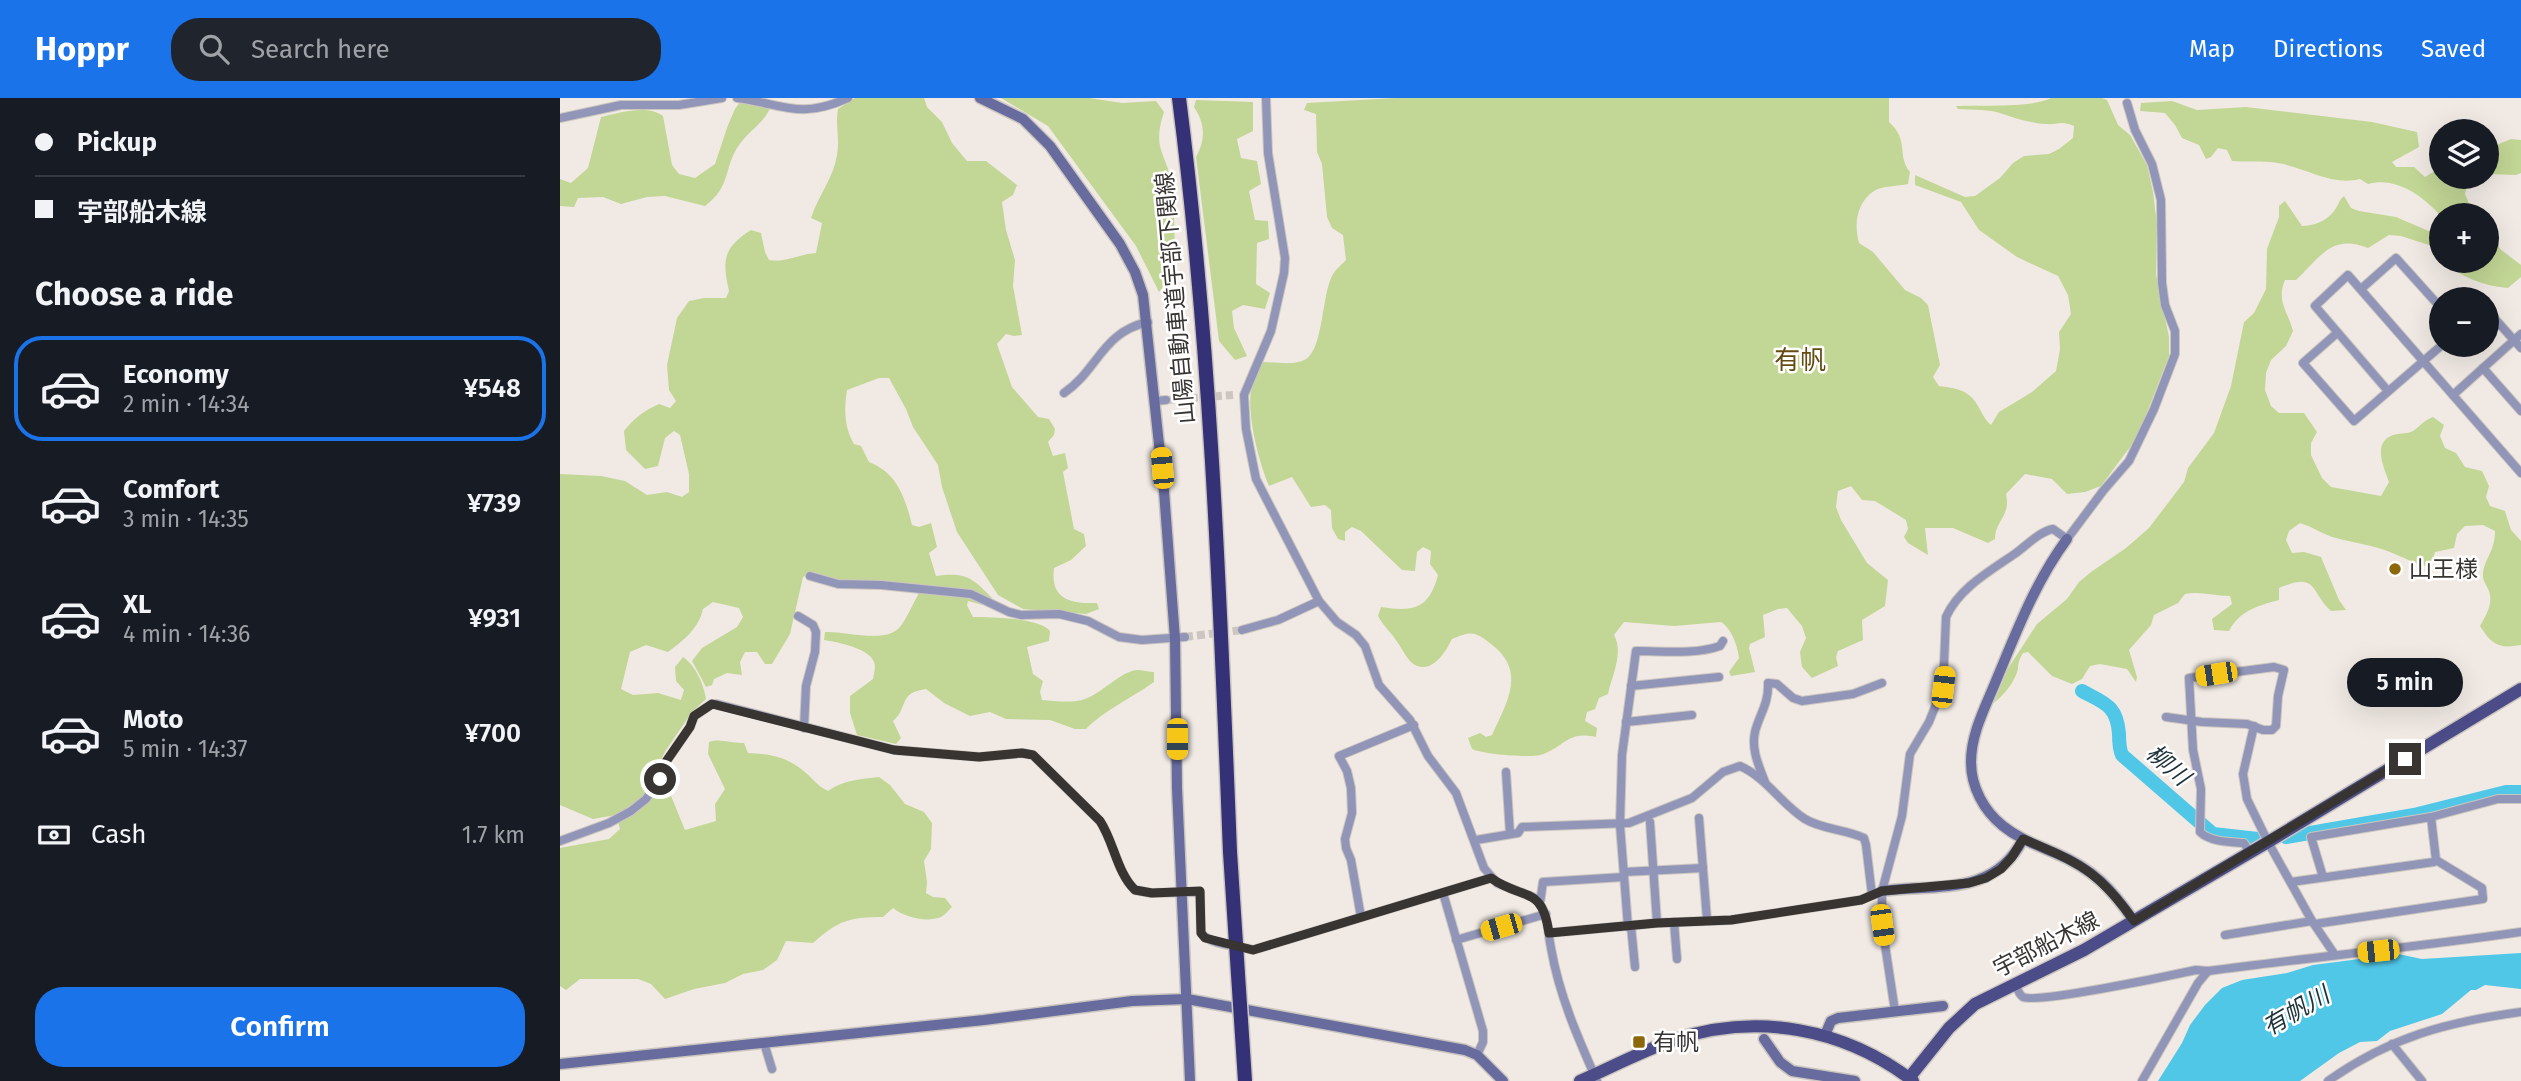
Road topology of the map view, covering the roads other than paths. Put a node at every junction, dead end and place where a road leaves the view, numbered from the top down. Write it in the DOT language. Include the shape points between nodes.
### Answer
graph roads {
  1 [pos="722,98"];
  2 [pos="737,98"];
  3 [pos="848,98"];
  4 [pos="980,98"];
  5 [pos="1266,98"];
  6 [pos="1180,102"];
  7 [pos="2127,103"];
  8 [pos="560,118"];
  9 [pos="2361,289"];
  10 [pos="2429,295"];
  11 [pos="2499,320"];
  12 [pos="1148,322"];
  13 [pos="2337,333"];
  14 [pos="2518,337"];
  15 [pos="2521,348"];
  16 [pos="2429,357"];
  17 [pos="2424,361"];
  18 [pos="2483,368"];
  19 [pos="2388,391"];
  20 [pos="1064,393"];
  21 [pos="1233,395"];
  22 [pos="1244,395"];
  23 [pos="2453,395"];
  24 [pos="2521,411"];
  25 [pos="2521,473"];
  26 [pos="2067,539"];
  27 [pos="810,576"];
  28 [pos="1319,601"];
  29 [pos="798,616"];
  30 [pos="1242,630"];
  31 [pos="1180,638"];
  32 [pos="1723,641"];
  33 [pos="1719,677"];
  34 [pos="1882,683"];
  35 [pos="1631,686"];
  36 [pos="2521,689"];
  37 [pos="1692,715"];
  38 [pos="2166,717"];
  39 [pos="2191,721"];
  40 [pos="1626,722"];
  41 [pos="1414,725"];
  42 [pos="2254,726"];
  43 [pos="804,728"];
  44 [pos="1506,772"];
  45 [pos="1765,782"];
  46 [pos="2521,799"];
  47 [pos="2431,817"];
  48 [pos="1699,818"];
  49 [pos="1650,822"];
  50 [pos="1620,825"];
  51 [pos="1510,834"];
  52 [pos="2023,839"];
  53 [pos="1476,840"];
  54 [pos="560,841"];
  55 [pos="2268,842"];
  56 [pos="2250,853"];
  57 [pos="2436,860"];
  58 [pos="1703,868"];
  59 [pos="1653,872"];
  60 [pos="1624,874"];
  61 [pos="2323,877"];
  62 [pos="1491,878"];
  63 [pos="2291,882"];
  64 [pos="1181,891"];
  65 [pos="1443,893"];
  66 [pos="1877,893"];
  67 [pos="1540,903"];
  68 [pos="1546,914"];
  69 [pos="1362,917"];
  70 [pos="1707,920"];
  71 [pos="2134,921"];
  72 [pos="1674,922"];
  73 [pos="1657,923"];
  74 [pos="2314,923"];
  75 [pos="1630,927"];
  76 [pos="2521,932"];
  77 [pos="1549,933"];
  78 [pos="2225,935"];
  79 [pos="1456,940"];
  80 [pos="2335,955"];
  81 [pos="1677,959"];
  82 [pos="1635,967"];
  83 [pos="2208,971"];
  84 [pos="2015,983"];
  85 [pos="1187,999"];
  86 [pos="1943,1006"];
  87 [pos="1895,1011"];
  88 [pos="2521,1012"];
  89 [pos="1825,1035"];
  90 [pos="1764,1039"];
  91 [pos="764,1043"];
  92 [pos="2392,1044"];
  93 [pos="1477,1055"];
  94 [pos="560,1064"];
  95 [pos="772,1069"];
  96 [pos="1595,1078"];
  97 [pos="1909,1080"];
  98 [pos="1190,1081"];
  99 [pos="1244,1081"];
  100 [pos="1503,1081"];
  101 [pos="1580,1081"];
  102 [pos="1855,1081"];
  103 [pos="2142,1081"];
  104 [pos="2328,1081"];
  105 [pos="2422,1081"];
  1 -- 8 [label="street" via="679,105 621,106"];
  2 -- 3 [label="street" via="794,110 819,109"];
  4 -- 12 [label="street" via="1023,119 1050,146 1120,244 1135,272"];
  5 -- 22 [label="street" via="1268,153 1284,273 1271,331"];
  6 -- 99 [label="highway, 山陽自動車道宇部下関線, bridge" via="1216,528"];
  7 -- 26 [label="street" via="2161,200 2162,284 2175,331 2175,354 2129,461"];
  9 -- 10 [label="street" via="2396,258"];
  9 -- 13 [label="street" via="2348,275 2315,306"];
  9 -- 17 [label="street"];
  11 -- 14 [label="street"];
  12 -- 20 [label="street" via="1122,331"];
  12 -- 31 [label="street" via="1161,401"];
  13 -- 19 [label="street"];
  13 -- 19 [label="street" via="2303,363 2354,421"];
  14 -- 15 [label="street"];
  14 -- 18 [label="street"];
  16 -- 17 [label="street"];
  17 -- 19 [label="street"];
  17 -- 23 [label="street"];
  18 -- 23 [label="street"];
  18 -- 24 [label="street"];
  21 -- 22 [label="street"];
  22 -- 28 [label="street" via="1256,479"];
  23 -- 25 [label="street"];
  26 -- 52 [label="street" via="2033,593 1973,744 1972,774 1982,801 2001,825"];
  26 -- 66 [label="street" via="2056,530 2047,530 1962,593 1950,608 1944,628 1943,687 1910,754 1900,823"];
  27 -- 31 [label="street" via="838,584 971,594 1009,612 1059,614 1119,636"];
  28 -- 30 [label="street"];
  28 -- 41 [label="street" via="1365,646 1379,685"];
  29 -- 43 [label="street" via="816,632"];
  31 -- 64 [label="street"];
  32 -- 35 [label="street" via="1713,649 1636,651"];
  33 -- 35 [label="street"];
  34 -- 45 [label="street" via="1853,694 1802,701 1768,683 1754,743"];
  35 -- 40 [label="street"];
  36 -- 55 [label="main road, 宇部船木線"];
  37 -- 40 [label="street"];
  38 -- 39 [label="street"];
  39 -- 42 [label="street"];
  39 -- 42 [label="street" via="2189,678 2274,667 2284,670 2276,726 2269,731"];
  39 -- 56 [label="street" via="2201,789 2200,832 2244,843"];
  40 -- 50 [label="street"];
  41 -- 53 [label="street" via="1428,756 1456,793"];
  41 -- 69 [label="street" via="1339,756 1351,789 1346,848"];
  42 -- 55 [label="street" via="2244,788"];
  43 -- 54 [label="street" via="712,704 694,716 646,799 609,823"];
  43 -- 64 [label="street" via="894,750 979,757 1033,755 1100,821 1135,890"];
  44 -- 51 [label="street"];
  45 -- 50 [label="street" via="1740,766 1731,768 1692,798"];
  45 -- 66 [label="street" via="1806,819 1864,838"];
  46 -- 47 [label="street" via="2498,799"];
  47 -- 57 [label="street"];
  47 -- 61 [label="street" via="2311,837"];
  48 -- 58 [label="street"];
  49 -- 59 [label="street"];
  50 -- 51 [label="street" via="1522,827"];
  50 -- 60 [label="street"];
  51 -- 53 [label="street"];
  52 -- 66 [label="street" via="2001,869 1978,881"];
  52 -- 71 [label="street" via="2090,871 2116,895"];
  53 -- 62 [label="street"];
  55 -- 56 [label="main road, 宇部船木線"];
  55 -- 63 [label="street"];
  56 -- 71 [label="main road, 宇部船木線"];
  57 -- 61 [label="street"];
  57 -- 74 [label="street" via="2482,888 2483,900"];
  58 -- 59 [label="street"];
  58 -- 70 [label="street"];
  59 -- 60 [label="street"];
  59 -- 73 [label="street"];
  60 -- 67 [label="street" via="1543,882"];
  60 -- 75 [label="street"];
  61 -- 63 [label="street"];
  62 -- 65 [label="street"];
  62 -- 67 [label="street"];
  63 -- 74 [label="street"];
  64 -- 69 [label="street" via="1200,891 1205,938 1253,950"];
  64 -- 85 [label="street"];
  65 -- 69 [label="street"];
  65 -- 79 [label="street"];
  66 -- 70 [label="street" via="1836,905"];
  66 -- 87 [label="street"];
  67 -- 68 [label="street"];
  68 -- 77 [label="street"];
  68 -- 79 [label="street"];
  70 -- 72 [label="street"];
  71 -- 84 [label="main road, 宇部船木線"];
  72 -- 73 [label="street"];
  72 -- 81 [label="street"];
  73 -- 75 [label="street"];
  74 -- 78 [label="street"];
  74 -- 80 [label="street"];
  75 -- 77 [label="street"];
  75 -- 82 [label="street"];
  76 -- 80 [label="street"];
  77 -- 96 [label="street" via="1567,1010"];
  79 -- 93 [label="street" via="1483,1031"];
  80 -- 83 [label="street"];
  83 -- 84 [label="street" via="2026,999"];
  83 -- 103 [label="street"];
  84 -- 97 [label="main road, 宇部船木線" via="1962,1015"];
  85 -- 91 [label="street" via="1132,1001"];
  85 -- 93 [label="street"];
  85 -- 98 [label="street"];
  86 -- 87 [label="street"];
  87 -- 89 [label="street" via="1834,1019"];
  88 -- 92 [label="street" via="2449,1023"];
  89 -- 96 [label="main road, 宇部船木線" via="1767,1027 1710,1030 1658,1046"];
  89 -- 97 [label="main road, 宇部船木線" via="1871,1054"];
  90 -- 102 [label="street" via="1792,1071"];
  91 -- 94 [label="street"];
  91 -- 95 [label="street"];
  92 -- 104 [label="street"];
  92 -- 105 [label="street"];
  93 -- 100 [label="street"];
  96 -- 101 [label="main road, 宇部船木線"];
}
